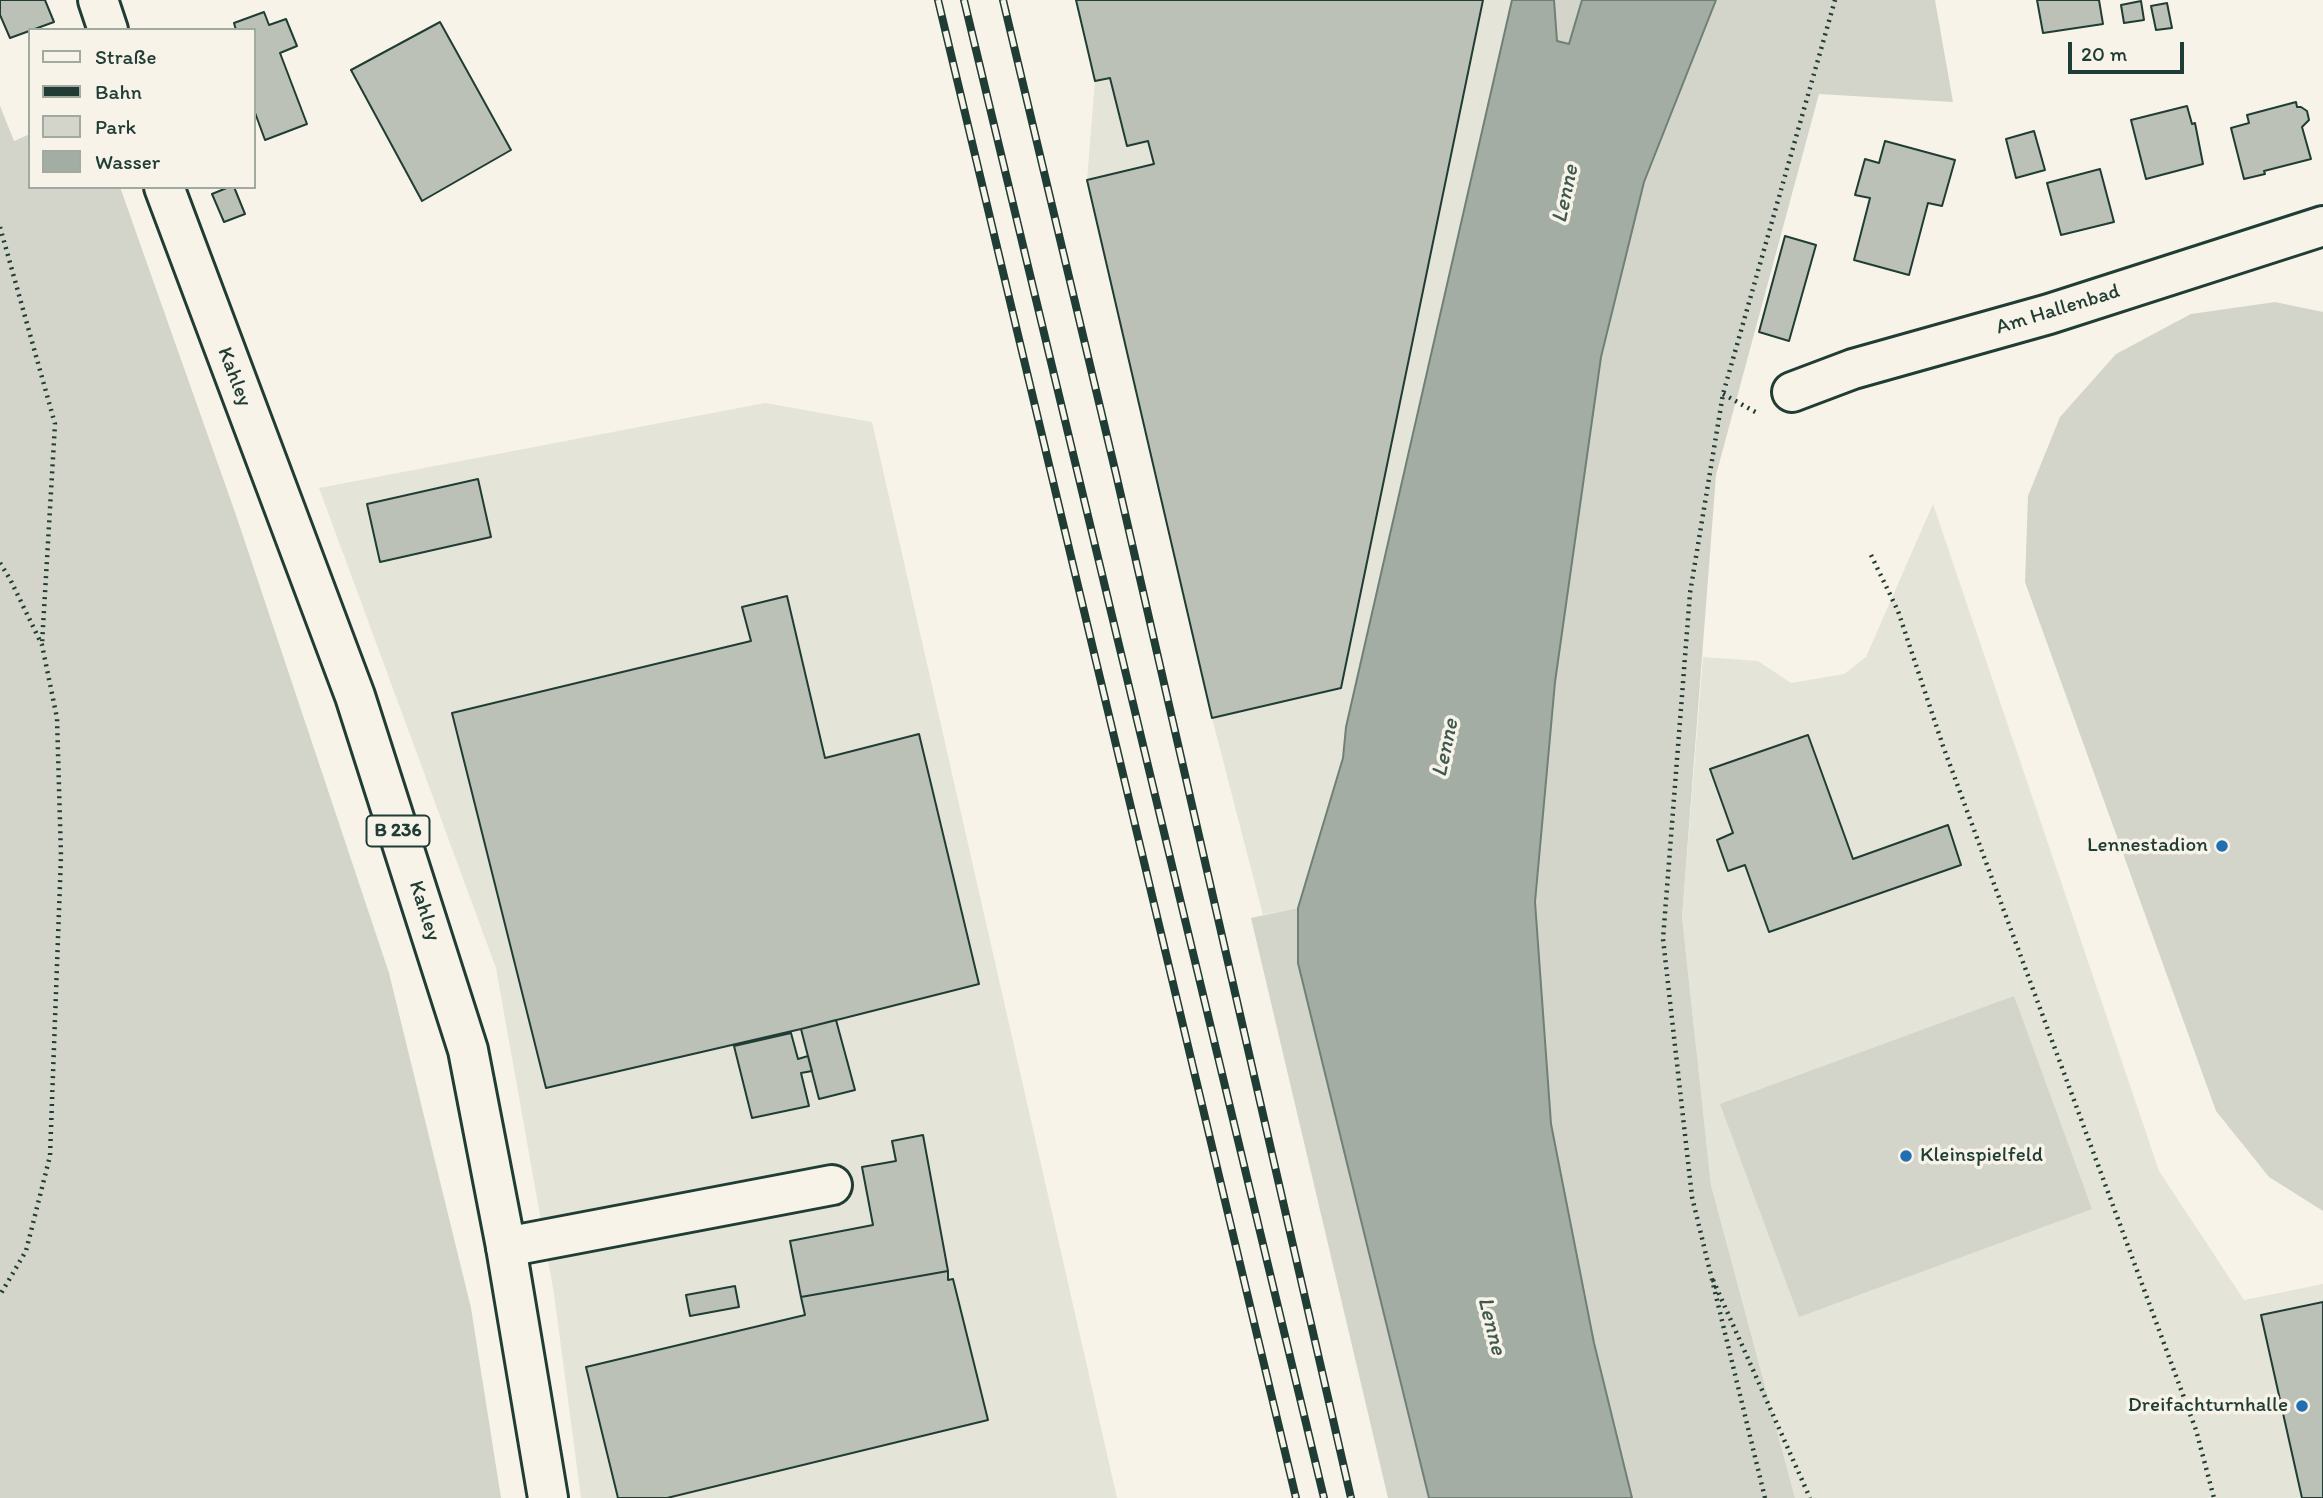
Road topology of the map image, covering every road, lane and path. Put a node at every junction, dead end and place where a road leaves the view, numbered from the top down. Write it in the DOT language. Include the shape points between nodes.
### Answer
graph roads {
  1 [pos="98,0"];
  2 [pos="1835,0"];
  3 [pos="107,28"];
  4 [pos="165,189"];
  5 [pos="2323,226"];
  6 [pos="0,227"];
  7 [pos="1723,394"];
  8 [pos="1779,405"];
  9 [pos="1871,555"];
  10 [pos="0,563"];
  11 [pos="42,645"];
  12 [pos="832,1185"];
  13 [pos="506,1247"];
  14 [pos="1707,1266"];
  15 [pos="0,1295"];
  16 [pos="548,1498"];
  17 [pos="1765,1498"];
  18 [pos="1810,1498"];
  19 [pos="2214,1498"];
  1 -- 3 [label="main road"];
  2 -- 7 [label="path"];
  4 -- 13 [label="main road, Kahley / B 236" via="355,696 468,1050"];
  5 -- 8 [label="main road, Am Hallenbad" via="2049,314 1853,369"];
  6 -- 11 [label="path" via="55,424"];
  7 -- 8 [label="path"];
  7 -- 14 [label="path" via="1690,593 1663,939 1692,1197"];
  9 -- 19 [label="path" via="1898,611 1943,746 2196,1430"];
  10 -- 11 [label="path"];
  11 -- 15 [label="path" via="57,718 61,856 50,1157 26,1251"];
  12 -- 13 [label="main road"];
  13 -- 16 [label="main road, Kahley / B 236"];
  14 -- 17 [label="path"];
  14 -- 18 [label="path"];
}
